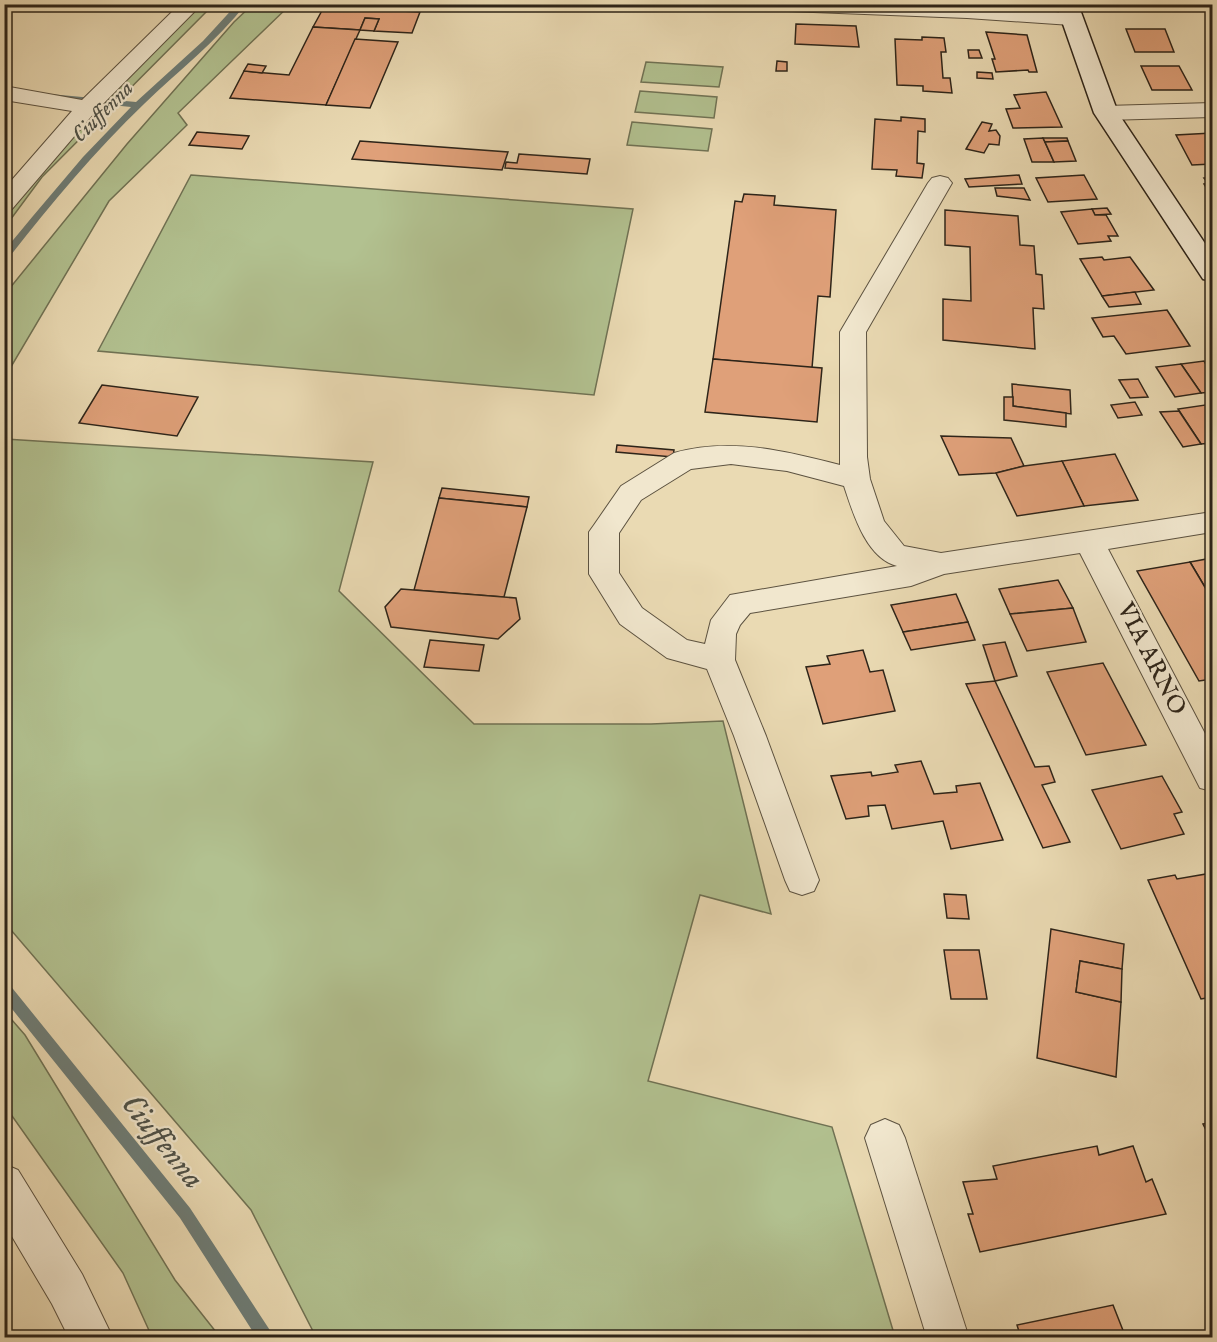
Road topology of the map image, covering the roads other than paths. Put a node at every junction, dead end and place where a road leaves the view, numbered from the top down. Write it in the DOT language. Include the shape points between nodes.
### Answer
graph roads {
  1 [pos="192,4"];
  2 [pos="762,4"];
  3 [pos="1069,12"];
  4 [pos="4,93"];
  5 [pos="87,107"];
  6 [pos="1212,110"];
  7 [pos="1106,113"];
  8 [pos="940,183"];
  9 [pos="4,204"];
  10 [pos="1212,273"];
  11 [pos="856,479"];
  12 [pos="1212,522"];
  13 [pos="1089,541"];
  14 [pos="941,564"];
  15 [pos="719,660"];
  16 [pos="1212,778"];
  17 [pos="802,880"];
  18 [pos="885,1138"];
  19 [pos="4,1184"];
  20 [pos="92,1338"];
  21 [pos="948,1338"];
  1 -- 5 [label="street"];
  2 -- 3 [label="street"];
  3 -- 7 [label="street"];
  4 -- 5 [label="street"];
  5 -- 9 [label="street"];
  6 -- 7 [label="street"];
  7 -- 10 [label="street"];
  8 -- 11 [label="street" via="853,332"];
  11 -- 14 [label="street" via="871,524 896,555"];
  11 -- 15 [label="street" via="787,461 731,454 684,460 631,493 604,532 604,574 632,616 678,650"];
  12 -- 13 [label="street"];
  13 -- 14 [label="street"];
  13 -- 16 [label="street, VIA ARNO"];
  14 -- 15 [label="street" via="911,575 741,603 726,620"];
  15 -- 17 [label="street"];
  18 -- 21 [label="street"];
  19 -- 20 [label="street" via="68,1288"];
}
